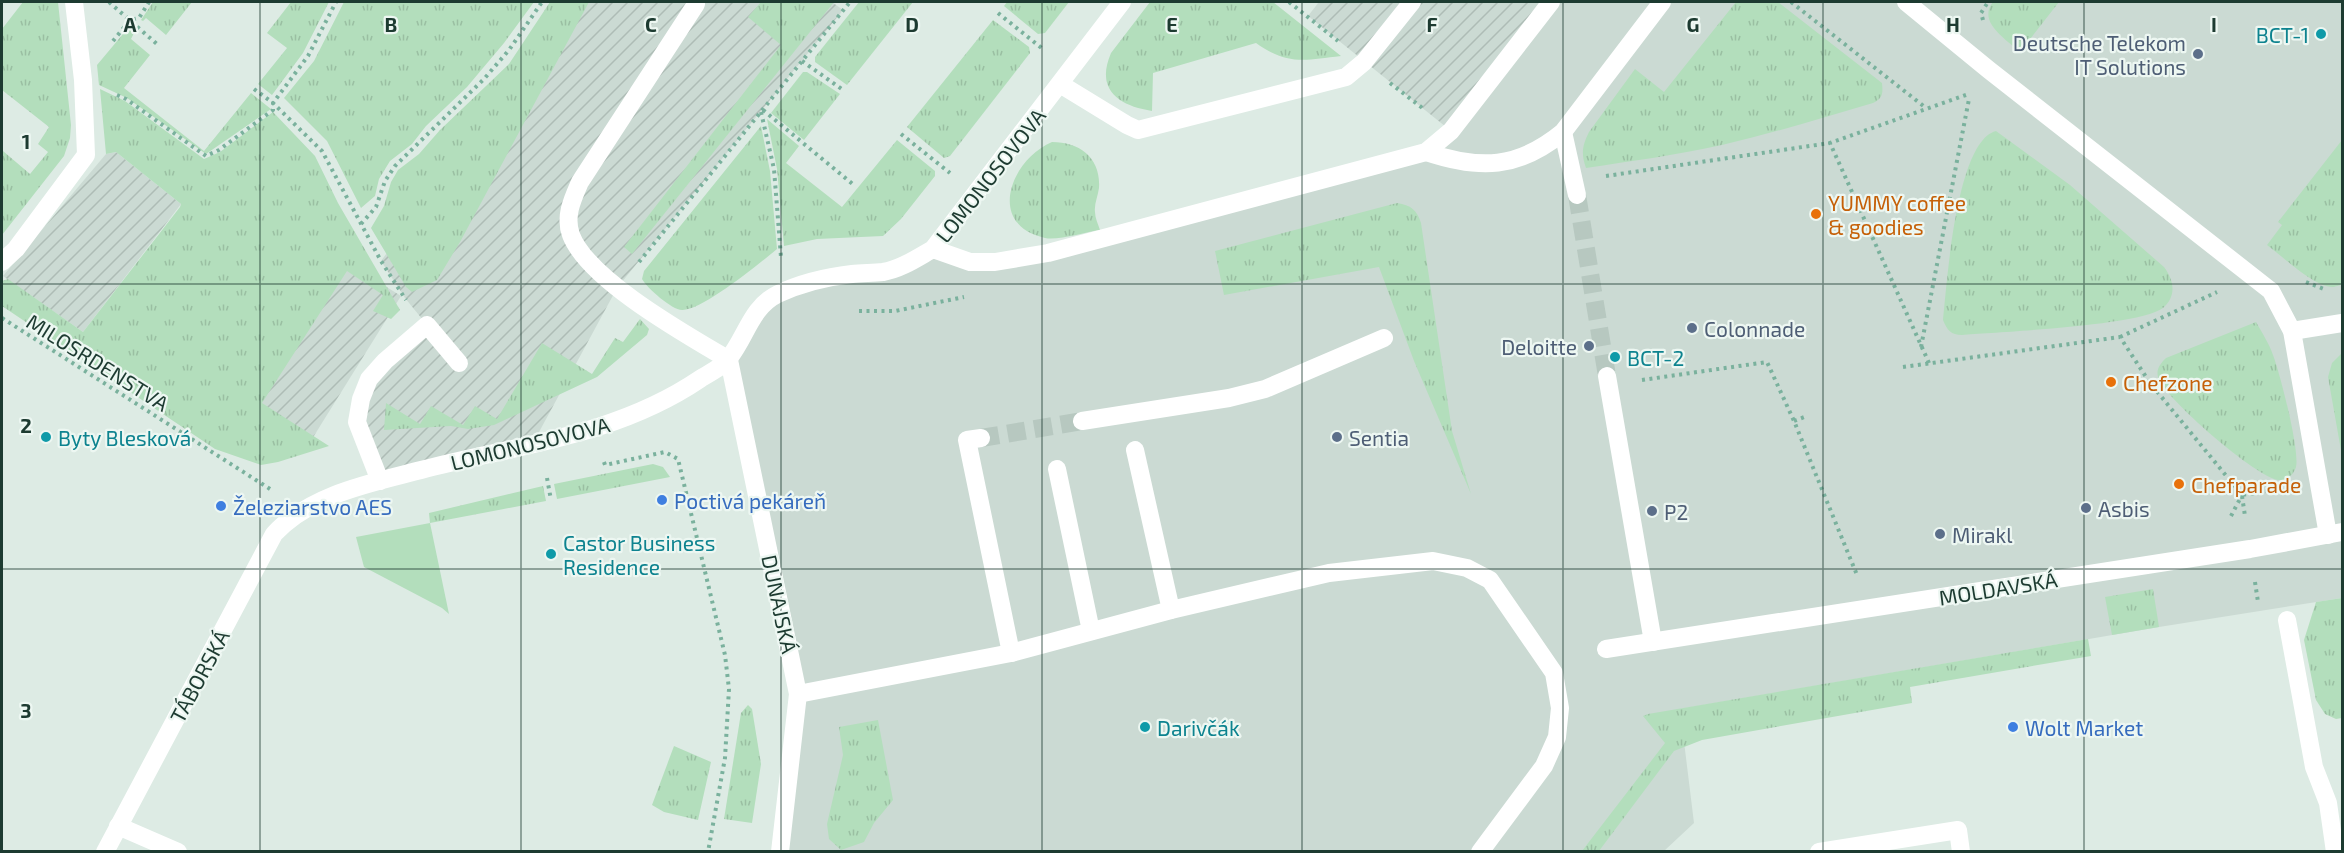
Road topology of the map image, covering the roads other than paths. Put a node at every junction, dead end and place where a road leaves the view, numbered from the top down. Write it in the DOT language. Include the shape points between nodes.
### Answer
graph roads {
  1 [pos="74,2"];
  2 [pos="1122,2"];
  3 [pos="1412,2"];
  4 [pos="1551,2"];
  5 [pos="1662,2"];
  6 [pos="1906,2"];
  7 [pos="696,4"];
  8 [pos="1060,84"];
  9 [pos="1563,132"];
  10 [pos="1426,152"];
  11 [pos="1576,189"];
  12 [pos="933,249"];
  13 [pos="2,262"];
  14 [pos="2343,323"];
  15 [pos="2292,331"];
  16 [pos="1384,338"];
  17 [pos="729,360"];
  18 [pos="459,363"];
  19 [pos="1607,376"];
  20 [pos="1082,421"];
  21 [pos="981,438"];
  22 [pos="1135,450"];
  23 [pos="1057,468"];
  24 [pos="380,481"];
  25 [pos="304,509"];
  26 [pos="2335,534"];
  27 [pos="1171,610"];
  28 [pos="2287,620"];
  29 [pos="1091,631"];
  30 [pos="1653,642"];
  31 [pos="1606,649"];
  32 [pos="1011,653"];
  33 [pos="798,694"];
  34 [pos="118,826"];
  35 [pos="105,852"];
  36 [pos="178,852"];
  37 [pos="780,852"];
  38 [pos="1480,852"];
  39 [pos="1819,852"];
  40 [pos="1961,852"];
  41 [pos="2335,852"];
  1 -- 13 [label="street" via="86,154 16,249"];
  2 -- 8 [label="street, LOMONOSOVOVA"];
  3 -- 8 [label="street" via="1364,62 1346,76 1138,130"];
  4 -- 10 [label="street" via="1451,131"];
  5 -- 9 [label="street"];
  6 -- 15 [label="street" via="2271,291"];
  7 -- 17 [label="street" via="580,182 569,209 571,234 584,255 617,288"];
  8 -- 12 [label="street, LOMONOSOVOVA"];
  9 -- 10 [label="street" via="1508,163 1464,163"];
  9 -- 11 [label="street"];
  10 -- 12 [label="street" via="1048,253 970,262"];
  12 -- 17 [label="street, LOMONOSOVOVA" via="885,272 818,279 776,295 745,328"];
  14 -- 15 [label="street"];
  15 -- 26 [label="street" via="2320,482"];
  16 -- 20 [label="street" via="1265,389"];
  17 -- 24 [label="street, LOMONOSOVOVA" via="687,388 596,430"];
  17 -- 33 [label="street, DUNAJSKÁ"];
  18 -- 24 [label="street" via="427,324 369,379 357,422"];
  19 -- 30 [label="street"];
  21 -- 32 [label="street" via="967,440"];
  22 -- 27 [label="street"];
  23 -- 29 [label="street"];
  24 -- 25 [label="street, LOMONOSOVOVA"];
  25 -- 34 [label="street, TÁBORSKÁ" via="274,534"];
  26 -- 30 [label="street, MOLDAVSKÁ"];
  27 -- 29 [label="street"];
  27 -- 38 [label="street" via="1329,573 1433,561 1467,568 1490,580 1554,673 1560,708 1557,737 1545,766"];
  28 -- 41 [label="street" via="2314,767 2328,803"];
  29 -- 32 [label="street"];
  30 -- 31 [label="street, MOLDAVSKÁ"];
  32 -- 33 [label="street"];
  33 -- 37 [label="street, DUNAJSKÁ"];
  34 -- 35 [label="street, TÁBORSKÁ"];
  34 -- 36 [label="street"];
  39 -- 40 [label="street" via="1958,830"];
}
